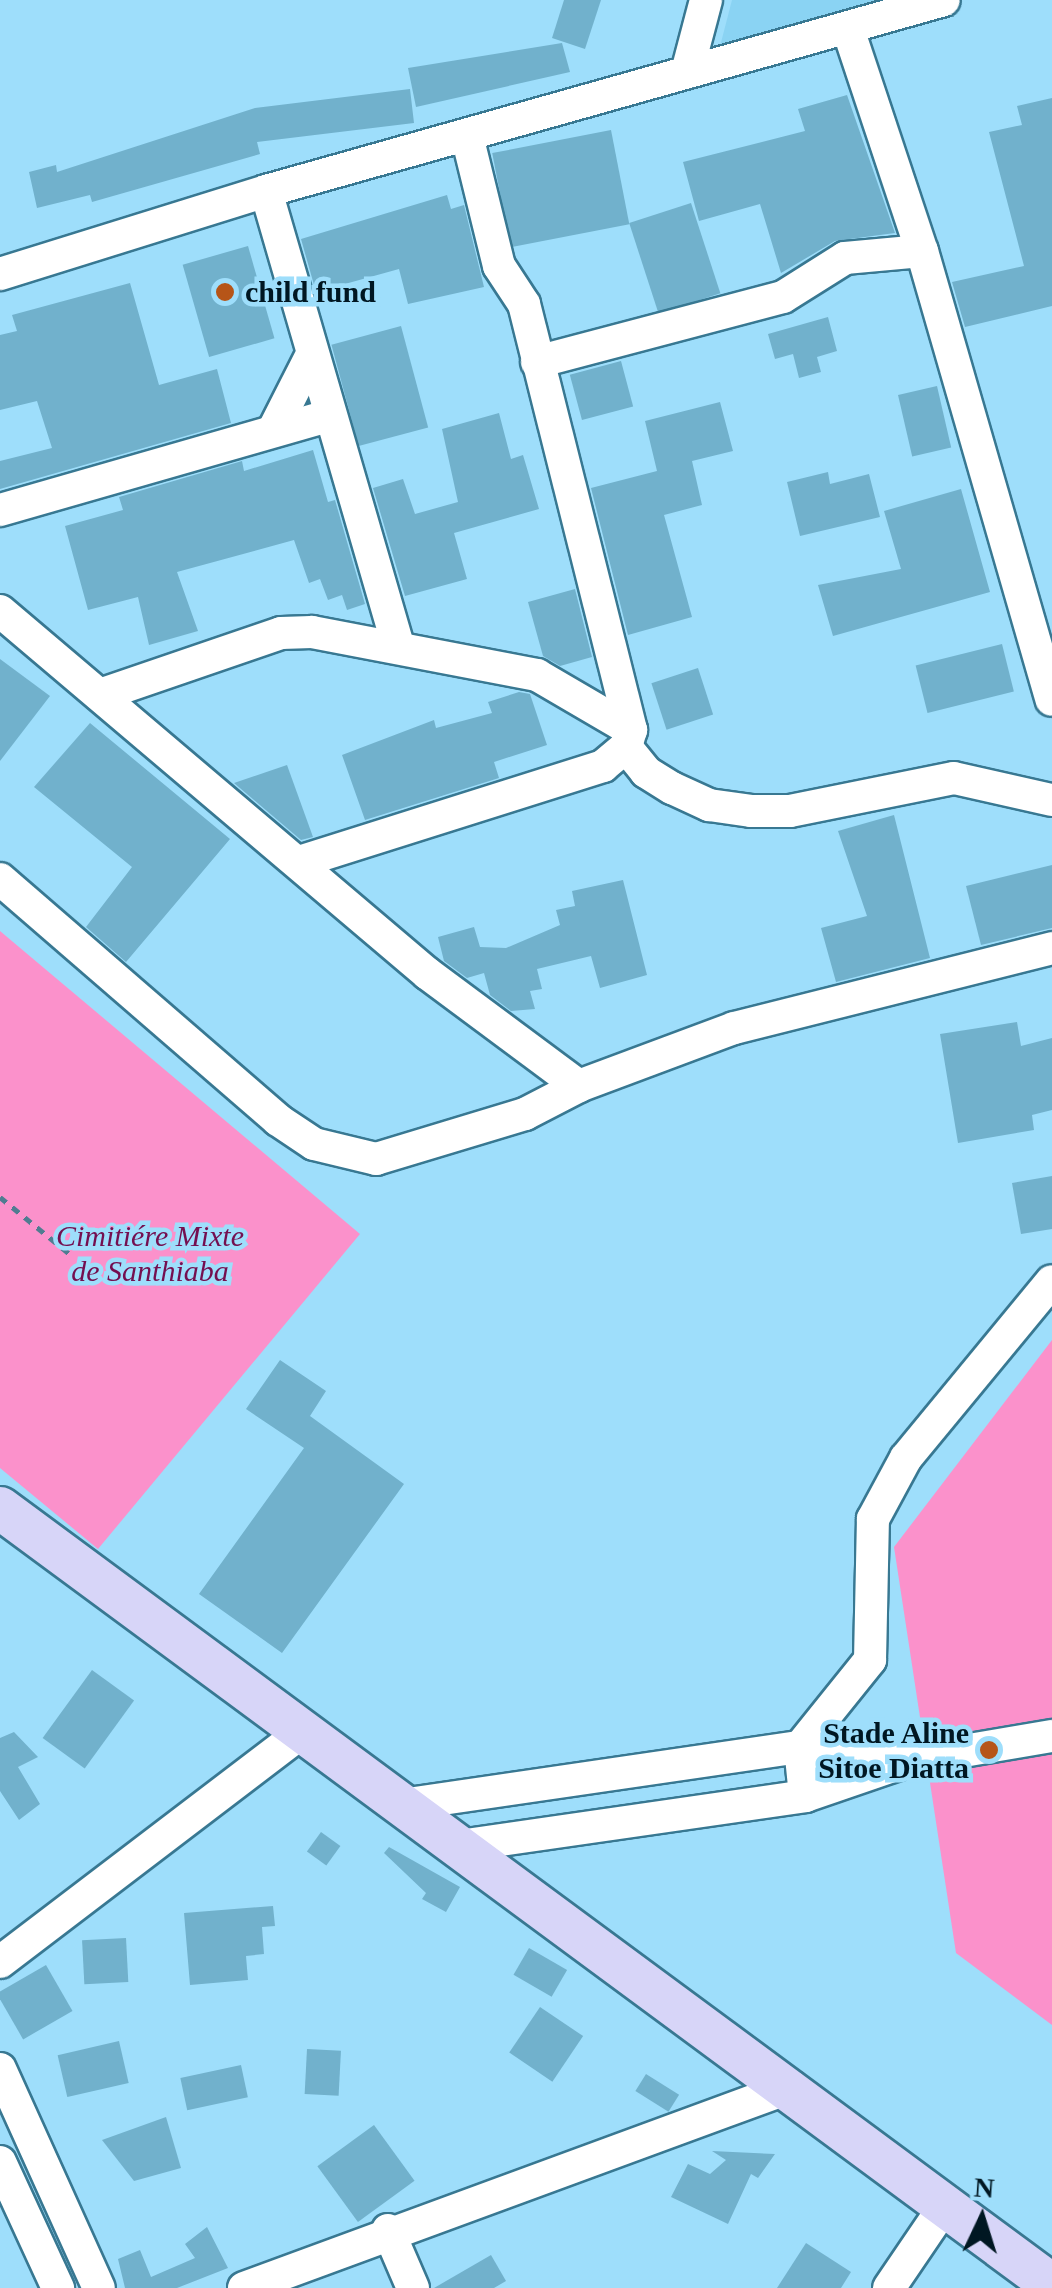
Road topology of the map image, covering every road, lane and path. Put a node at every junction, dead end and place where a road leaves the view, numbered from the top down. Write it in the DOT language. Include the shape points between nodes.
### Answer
graph roads {
  1 [pos="706,0"];
  2 [pos="944,0"];
  3 [pos="848,29"];
  4 [pos="687,72"];
  5 [pos="467,136"];
  6 [pos="266,191"];
  7 [pos="922,251"];
  8 [pos="0,274"];
  9 [pos="310,358"];
  10 [pos="537,362"];
  11 [pos="328,416"];
  12 [pos="273,431"];
  13 [pos="0,510"];
  14 [pos="0,611"];
  15 [pos="398,645"];
  16 [pos="100,695"];
  17 [pos="1052,700"];
  18 [pos="629,738"];
  19 [pos="1052,800"];
  20 [pos="299,862"];
  21 [pos="0,879"];
  22 [pos="1052,948"];
  23 [pos="579,1086"];
  24 [pos="0,1197"];
  25 [pos="72,1256"];
  26 [pos="1052,1280"];
  27 [pos="0,1508"];
  28 [pos="299,1734"];
  29 [pos="1052,1736"];
  30 [pos="800,1747"];
  31 [pos="910,1760"];
  32 [pos="805,1796"];
  33 [pos="401,1805"];
  34 [pos="459,1846"];
  35 [pos="0,1962"];
  36 [pos="0,2070"];
  37 [pos="791,2087"];
  38 [pos="0,2162"];
  39 [pos="944,2207"];
  40 [pos="388,2230"];
  41 [pos="1052,2286"];
  42 [pos="58,2288"];
  43 [pos="100,2288"];
  44 [pos="244,2288"];
  45 [pos="413,2288"];
  46 [pos="888,2288"];
  1 -- 4 [label="street"];
  2 -- 3 [label="street"];
  3 -- 4 [label="street"];
  3 -- 7 [label="street"];
  4 -- 5 [label="street"];
  5 -- 6 [label="street"];
  5 -- 10 [label="street" via="499,266 524,304"];
  6 -- 8 [label="street"];
  6 -- 9 [label="street"];
  7 -- 10 [label="street" via="845,258 783,296"];
  7 -- 17 [label="street"];
  9 -- 11 [label="street"];
  9 -- 12 [label="street"];
  10 -- 18 [label="street"];
  11 -- 12 [label="street"];
  11 -- 15 [label="street"];
  12 -- 13 [label="street"];
  14 -- 16 [label="street"];
  15 -- 16 [label="street" via="281,633"];
  15 -- 18 [label="street" via="554,682"];
  16 -- 20 [label="street"];
  18 -- 19 [label="street" via="646,772 709,805 790,811 954,778"];
  18 -- 20 [label="street" via="602,766"];
  20 -- 23 [label="street" via="428,974"];
  21 -- 23 [label="street" via="278,1120 346,1155 376,1159 453,1140"];
  22 -- 23 [label="street" via="734,1028"];
  24 -- 25 [label="path"];
  26 -- 30 [label="street" via="906,1458 873,1519 870,1660"];
  27 -- 28 [label="main road"];
  28 -- 33 [label="main road"];
  28 -- 35 [label="street"];
  29 -- 31 [label="street"];
  30 -- 31 [label="street"];
  30 -- 32 [label="street"];
  30 -- 33 [label="street"];
  31 -- 32 [label="street"];
  32 -- 34 [label="street"];
  33 -- 34 [label="main road"];
  34 -- 37 [label="main road"];
  36 -- 43 [label="street"];
  37 -- 39 [label="main road"];
  37 -- 40 [label="street"];
  38 -- 42 [label="street"];
  39 -- 41 [label="main road"];
  39 -- 46 [label="street"];
  40 -- 44 [label="street"];
  40 -- 45 [label="street"];
}
